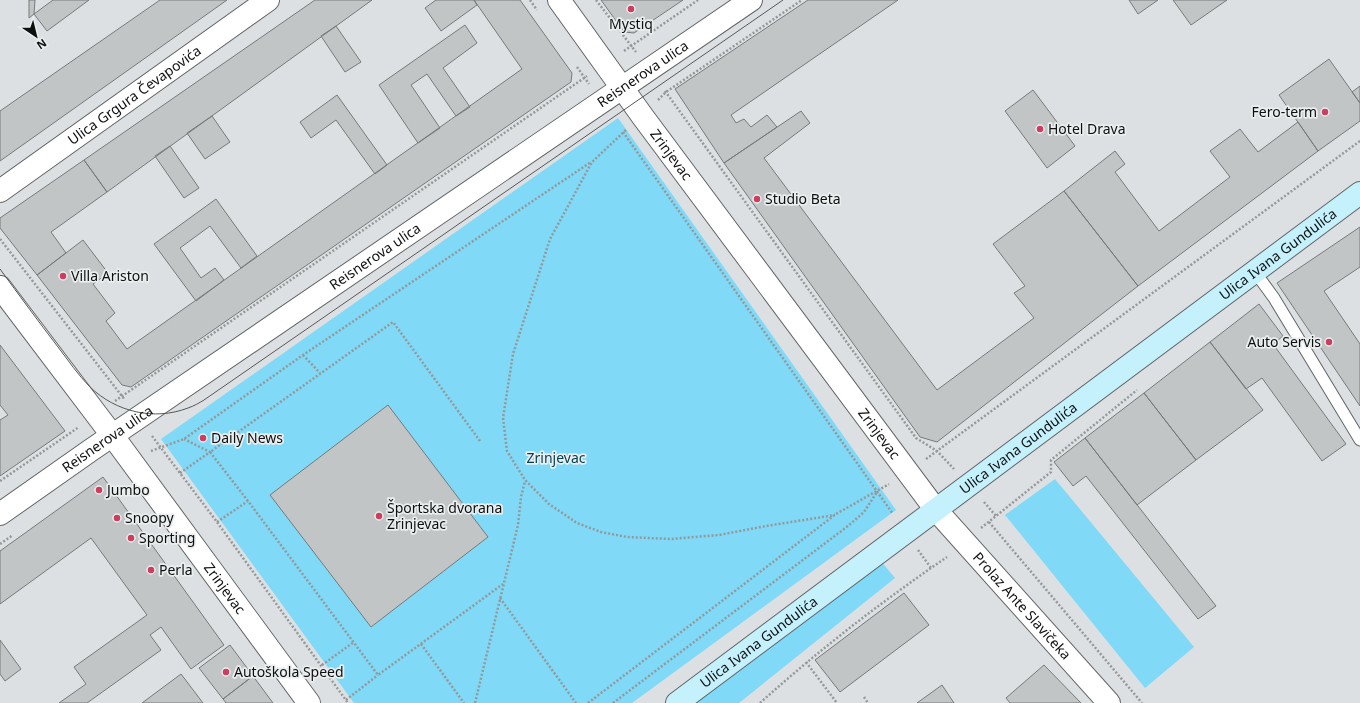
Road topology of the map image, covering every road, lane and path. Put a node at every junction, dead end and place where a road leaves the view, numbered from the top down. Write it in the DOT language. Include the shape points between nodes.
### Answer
graph roads {
  1 [pos="268,0"];
  2 [pos="530,0"];
  3 [pos="559,0"];
  4 [pos="596,0"];
  5 [pos="698,0"];
  6 [pos="751,0"];
  7 [pos="802,0"];
  8 [pos="539,13"];
  9 [pos="631,46"];
  10 [pos="605,64"];
  11 [pos="575,65"];
  12 [pos="649,69"];
  13 [pos="584,78"];
  14 [pos="622,88"];
  15 [pos="666,92"];
  16 [pos="601,102"];
  17 [pos="643,117"];
  18 [pos="624,132"];
  19 [pos="1360,141"];
  20 [pos="592,162"];
  21 [pos="0,190"];
  22 [pos="1360,193"];
  23 [pos="0,239"];
  24 [pos="1255,272"];
  25 [pos="0,287"];
  26 [pos="303,355"];
  27 [pos="320,373"];
  28 [pos="1143,386"];
  29 [pos="122,396"];
  30 [pos="96,414"];
  31 [pos="137,418"];
  32 [pos="112,435"];
  33 [pos="184,439"];
  34 [pos="1360,440"];
  35 [pos="480,442"];
  36 [pos="160,447"];
  37 [pos="937,451"];
  38 [pos="210,452"];
  39 [pos="130,459"];
  40 [pos="907,472"];
  41 [pos="180,473"];
  42 [pos="525,480"];
  43 [pos="0,481"];
  44 [pos="970,484"];
  45 [pos="877,491"];
  46 [pos="248,501"];
  47 [pos="936,510"];
  48 [pos="0,514"];
  49 [pos="836,514"];
  50 [pos="996,516"];
  51 [pos="217,522"];
  52 [pos="989,522"];
  53 [pos="18,530"];
  54 [pos="906,532"];
  55 [pos="965,542"];
  56 [pos="0,544"];
  57 [pos="931,568"];
  58 [pos="503,584"];
  59 [pos="500,598"];
  60 [pos="354,642"];
  61 [pos="421,644"];
  62 [pos="806,662"];
  63 [pos="322,665"];
  64 [pos="378,675"];
  65 [pos="864,698"];
  66 [pos="346,700"];
  67 [pos="309,703"];
  68 [pos="348,703"];
  69 [pos="464,703"];
  70 [pos="475,703"];
  71 [pos="576,703"];
  72 [pos="588,703"];
  73 [pos="613,703"];
  74 [pos="677,703"];
  75 [pos="760,703"];
  76 [pos="837,703"];
  77 [pos="868,703"];
  78 [pos="1109,703"];
  79 [pos="1142,703"];
  1 -- 21 [label="street, Ulica Grgura Čevapovića"];
  2 -- 8 [label="path"];
  3 -- 10 [label="street, Zrinjevac"];
  4 -- 9 [label="path"];
  5 -- 9 [label="path"];
  6 -- 12 [label="street, Reisnerova ulica"];
  7 -- 15 [label="path"];
  9 -- 10 [label="path"];
  9 -- 12 [label="path"];
  10 -- 13 [label="path"];
  10 -- 14 [label="street, Zrinjevac"];
  11 -- 13 [label="path"];
  12 -- 14 [label="street, Reisnerova ulica"];
  12 -- 15 [label="path"];
  13 -- 16 [label="path"];
  13 -- 29 [label="path"];
  14 -- 16 [label="street, Reisnerova ulica"];
  14 -- 17 [label="street, Zrinjevac"];
  15 -- 17 [label="path"];
  15 -- 37 [label="path" via="916,438"];
  16 -- 18 [label="path"];
  16 -- 31 [label="street, Reisnerova ulica"];
  17 -- 18 [label="path"];
  17 -- 40 [label="street, Zrinjevac"];
  18 -- 20 [label="path"];
  18 -- 45 [label="path"];
  19 -- 37 [label="path"];
  20 -- 26 [label="path"];
  20 -- 42 [label="path" via="550,239 513,354 503,418 507,451"];
  22 -- 24 [label="main road, Ulica Ivana Gundulića"];
  23 -- 29 [label="path"];
  24 -- 34 [label="lane" via="1274,298"];
  24 -- 44 [label="main road, Ulica Ivana Gundulića"];
  25 -- 30 [label="street, Zrinjevac"];
  26 -- 27 [label="path"];
  26 -- 33 [label="path"];
  27 -- 35 [label="path" via="392,322"];
  27 -- 38 [label="path"];
  28 -- 50 [label="path" via="1051,460 1051,472"];
  29 -- 30 [label="path"];
  29 -- 31 [label="path"];
  30 -- 32 [label="street, Zrinjevac"];
  30 -- 43 [label="path"];
  31 -- 32 [label="street, Reisnerova ulica"];
  31 -- 36 [label="path"];
  32 -- 39 [label="street, Zrinjevac"];
  32 -- 48 [label="street, Reisnerova ulica"];
  33 -- 36 [label="path"];
  33 -- 38 [label="path"];
  36 -- 39 [label="path"];
  36 -- 41 [label="path"];
  37 -- 40 [label="path"];
  37 -- 44 [label="path"];
  38 -- 41 [label="path"];
  38 -- 46 [label="path"];
  39 -- 67 [label="street, Zrinjevac"];
  40 -- 45 [label="path"];
  40 -- 47 [label="street, Zrinjevac"];
  41 -- 51 [label="path"];
  42 -- 49 [label="path" via="549,504 577,523 601,532 627,537 671,540 719,535"];
  42 -- 58 [label="path" via="518,525"];
  44 -- 47 [label="main road, Ulica Ivana Gundulića"];
  44 -- 50 [label="path"];
  45 -- 49 [label="path"];
  45 -- 54 [label="path"];
  45 -- 73 [label="path" via="864,512 848,526"];
  46 -- 51 [label="path"];
  46 -- 60 [label="path"];
  47 -- 54 [label="main road, Ulica Ivana Gundulića"];
  47 -- 55 [label="street, Prolaz Ante Slavičeka"];
  49 -- 72 [label="path"];
  50 -- 52 [label="path"];
  51 -- 63 [label="path"];
  52 -- 55 [label="path"];
  52 -- 79 [label="path"];
  53 -- 56 [label="path"];
  54 -- 57 [label="path"];
  54 -- 74 [label="main road, Ulica Ivana Gundulića"];
  55 -- 57 [label="path"];
  55 -- 78 [label="street, Prolaz Ante Slavičeka"];
  57 -- 62 [label="path"];
  58 -- 59 [label="path"];
  58 -- 61 [label="path"];
  59 -- 70 [label="path"];
  59 -- 71 [label="path"];
  60 -- 63 [label="path"];
  60 -- 64 [label="path"];
  61 -- 64 [label="path"];
  61 -- 69 [label="path"];
  62 -- 75 [label="path"];
  62 -- 76 [label="path"];
  63 -- 66 [label="path"];
  64 -- 66 [label="path"];
  65 -- 77 [label="path"];
  66 -- 68 [label="path"];
}
